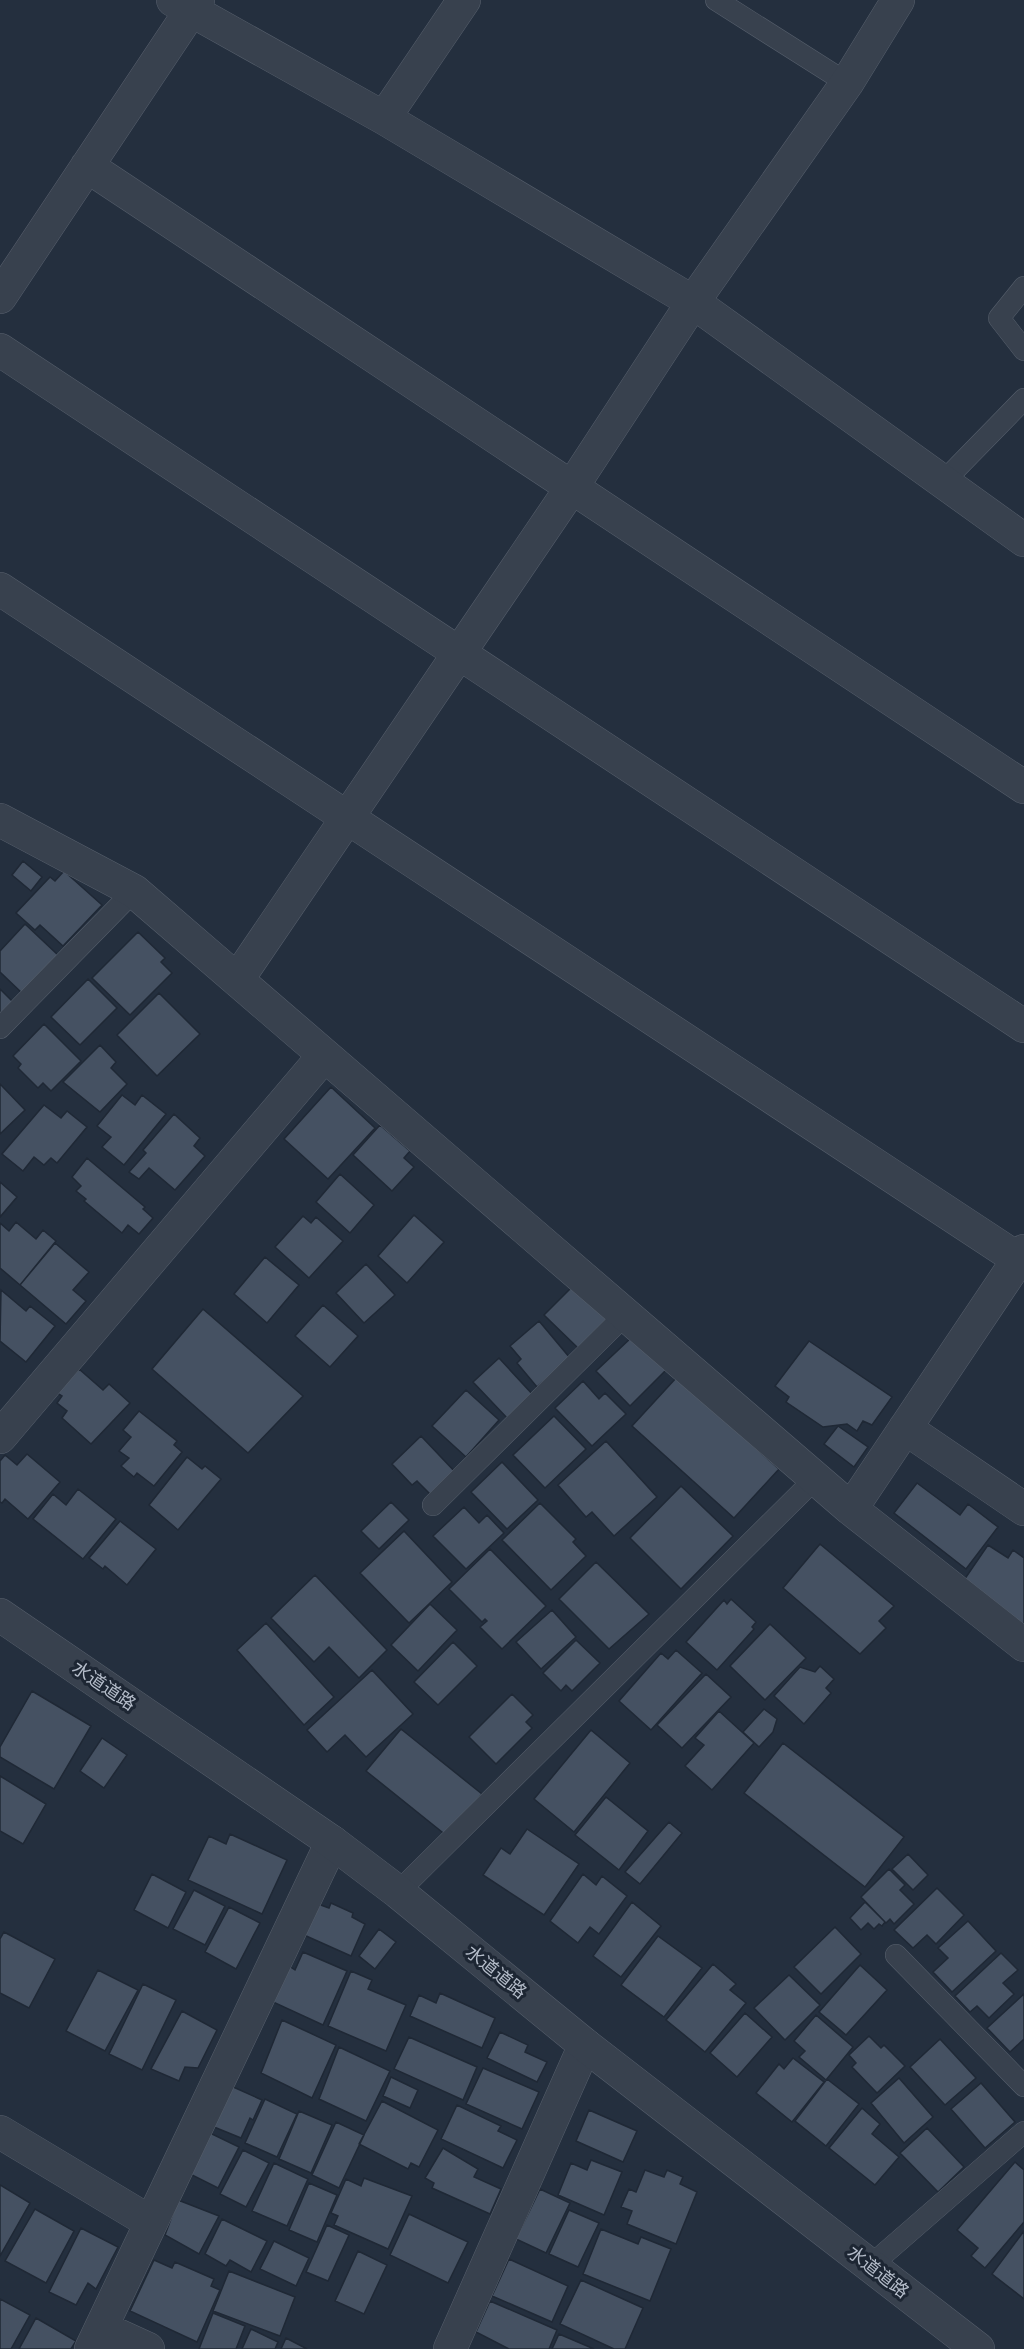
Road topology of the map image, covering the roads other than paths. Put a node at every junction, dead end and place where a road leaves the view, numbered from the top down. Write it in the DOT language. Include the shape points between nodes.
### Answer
graph roads {
  1 [pos="464,0"];
  2 [pos="716,0"];
  3 [pos="898,0"];
  4 [pos="187,3"];
  5 [pos="847,83"];
  6 [pos="384,118"];
  7 [pos="87,166"];
  8 [pos="1024,287"];
  9 [pos="0,297"];
  10 [pos="693,302"];
  11 [pos="0,350"];
  12 [pos="1024,351"];
  13 [pos="1024,399"];
  14 [pos="943,482"];
  15 [pos="572,487"];
  16 [pos="1024,540"];
  17 [pos="0,589"];
  18 [pos="459,654"];
  19 [pos="1024,787"];
  20 [pos="347,818"];
  21 [pos="0,820"];
  22 [pos="134,891"];
  23 [pos="237,980"];
  24 [pos="1024,1026"];
  25 [pos="0,1028"];
  26 [pos="323,1057"];
  27 [pos="1022,1258"];
  28 [pos="625,1315"];
  29 [pos="905,1428"];
  30 [pos="0,1437"];
  31 [pos="816,1478"];
  32 [pos="433,1505"];
  33 [pos="851,1509"];
  34 [pos="1024,1509"];
  35 [pos="0,1615"];
  36 [pos="1024,1644"];
  37 [pos="332,1842"];
  38 [pos="398,1892"];
  39 [pos="896,1955"];
  40 [pos="585,2045"];
  41 [pos="1024,2086"];
  42 [pos="0,2132"];
  43 [pos="1024,2132"];
  44 [pos="150,2222"];
  45 [pos="870,2266"];
  46 [pos="96,2338"];
  47 [pos="148,2349"];
  48 [pos="450,2349"];
  49 [pos="978,2349"];
  1 -- 6 [label="street"];
  2 -- 5 [label="lane"];
  3 -- 5 [label="street"];
  4 -- 6 [label="street"];
  4 -- 7 [label="street"];
  5 -- 10 [label="street"];
  6 -- 10 [label="street"];
  7 -- 9 [label="street"];
  7 -- 15 [label="street"];
  8 -- 12 [label="lane" via="999,318"];
  10 -- 14 [label="street"];
  10 -- 15 [label="street"];
  11 -- 18 [label="street"];
  13 -- 14 [label="lane"];
  14 -- 16 [label="street"];
  15 -- 18 [label="street"];
  15 -- 19 [label="street"];
  17 -- 20 [label="street"];
  18 -- 20 [label="street"];
  18 -- 24 [label="street"];
  20 -- 23 [label="street"];
  20 -- 27 [label="street"];
  21 -- 22 [label="street"];
  22 -- 23 [label="street"];
  22 -- 25 [label="lane"];
  23 -- 26 [label="street"];
  26 -- 28 [label="street"];
  26 -- 30 [label="street"];
  27 -- 29 [label="street"];
  28 -- 31 [label="street"];
  28 -- 32 [label="lane"];
  29 -- 33 [label="street"];
  29 -- 34 [label="street"];
  31 -- 33 [label="street"];
  31 -- 38 [label="lane"];
  33 -- 36 [label="street"];
  35 -- 37 [label="street, 水道道路"];
  37 -- 38 [label="street, 水道道路"];
  37 -- 44 [label="street"];
  38 -- 40 [label="street, 水道道路"];
  39 -- 41 [label="lane"];
  40 -- 45 [label="street, 水道道路"];
  40 -- 48 [label="street"];
  42 -- 44 [label="street"];
  43 -- 45 [label="lane"];
  44 -- 46 [label="street"];
  45 -- 49 [label="street, 水道道路"];
  46 -- 47 [label="street"];
}
